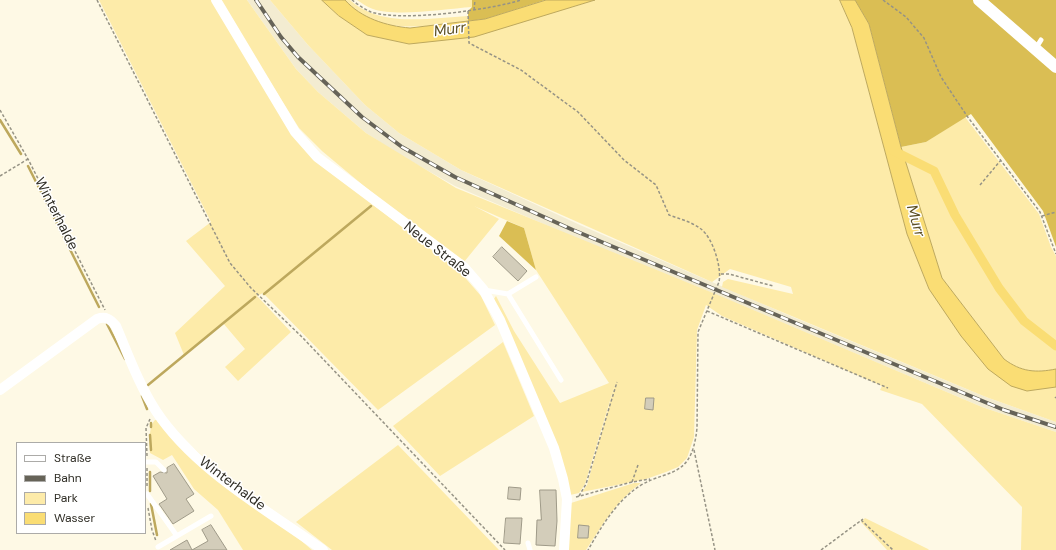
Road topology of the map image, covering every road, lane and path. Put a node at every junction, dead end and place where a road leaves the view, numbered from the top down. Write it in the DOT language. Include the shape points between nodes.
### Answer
graph roads {
  1 [pos="97,0"];
  2 [pos="216,0"];
  3 [pos="352,0"];
  4 [pos="475,0"];
  5 [pos="521,0"];
  6 [pos="883,0"];
  7 [pos="979,0"];
  8 [pos="474,10"];
  9 [pos="468,11"];
  10 [pos="1056,67"];
  11 [pos="0,110"];
  12 [pos="28,159"];
  13 [pos="1001,160"];
  14 [pos="0,176"];
  15 [pos="980,185"];
  16 [pos="1056,212"];
  17 [pos="1042,216"];
  18 [pos="1056,254"];
  19 [pos="721,274"];
  20 [pos="536,277"];
  21 [pos="773,286"];
  22 [pos="483,289"];
  23 [pos="508,294"];
  24 [pos="707,310"];
  25 [pos="110,319"];
  26 [pos="561,380"];
  27 [pos="617,382"];
  28 [pos="888,388"];
  29 [pos="0,390"];
  30 [pos="157,412"];
  31 [pos="694,450"];
  32 [pos="147,462"];
  33 [pos="638,465"];
  34 [pos="164,470"];
  35 [pos="652,479"];
  36 [pos="632,482"];
  37 [pos="147,494"];
  38 [pos="579,496"];
  39 [pos="567,499"];
  40 [pos="212,516"];
  41 [pos="177,536"];
  42 [pos="528,543"];
  43 [pos="158,547"];
  44 [pos="323,550"];
  45 [pos="505,550"];
  46 [pos="530,550"];
  47 [pos="564,550"];
  48 [pos="588,550"];
  49 [pos="715,550"];
  50 [pos="821,550"];
  51 [pos="893,550"];
  1 -- 45 [label="path" via="230,262 251,288 302,337"];
  2 -- 22 [label="street, Neue Straße" via="295,132 317,157 464,267"];
  3 -- 9 [label="path" via="370,12 385,14 413,15"];
  4 -- 8 [label="path"];
  5 -- 8 [label="path"];
  6 -- 13 [label="path" via="906,17 924,38 940,77"];
  7 -- 10 [label="street" via="1039,44"];
  8 -- 9 [label="path"];
  9 -- 19 [label="path" via="469,43 521,70 578,112 624,160 656,185 669,215 703,230 719,263"];
  11 -- 12 [label="path, Winterhalde"];
  12 -- 14 [label="path"];
  12 -- 25 [label="path, Winterhalde"];
  13 -- 15 [label="path"];
  13 -- 17 [label="path"];
  16 -- 17 [label="path"];
  17 -- 18 [label="path"];
  19 -- 21 [label="path"];
  19 -- 24 [label="path"];
  20 -- 23 [label="lane"];
  22 -- 23 [label="lane"];
  22 -- 39 [label="street, Neue Straße" via="500,320 554,448"];
  23 -- 26 [label="lane"];
  24 -- 28 [label="path"];
  24 -- 31 [label="path" via="700,325 697,341 697,428"];
  25 -- 29 [label="street" via="97,319"];
  25 -- 30 [label="street, Winterhalde" via="116,326"];
  27 -- 38 [label="path" via="586,484"];
  30 -- 32 [label="path" via="151,417 146,428"];
  30 -- 44 [label="street, Winterhalde" via="205,466"];
  31 -- 35 [label="path" via="687,462 678,470"];
  31 -- 49 [label="path"];
  32 -- 34 [label="lane" via="156,462"];
  32 -- 37 [label="path"];
  33 -- 36 [label="path"];
  35 -- 36 [label="path"];
  35 -- 48 [label="path" via="632,491 618,505"];
  36 -- 38 [label="path"];
  37 -- 41 [label="lane"];
  37 -- 43 [label="path" via="150,524"];
  38 -- 39 [label="path"];
  39 -- 47 [label="street, Neue Straße"];
  40 -- 41 [label="lane"];
  41 -- 43 [label="lane"];
  42 -- 46 [label="lane"];
  50 -- 51 [label="path" via="862,520"];
}
